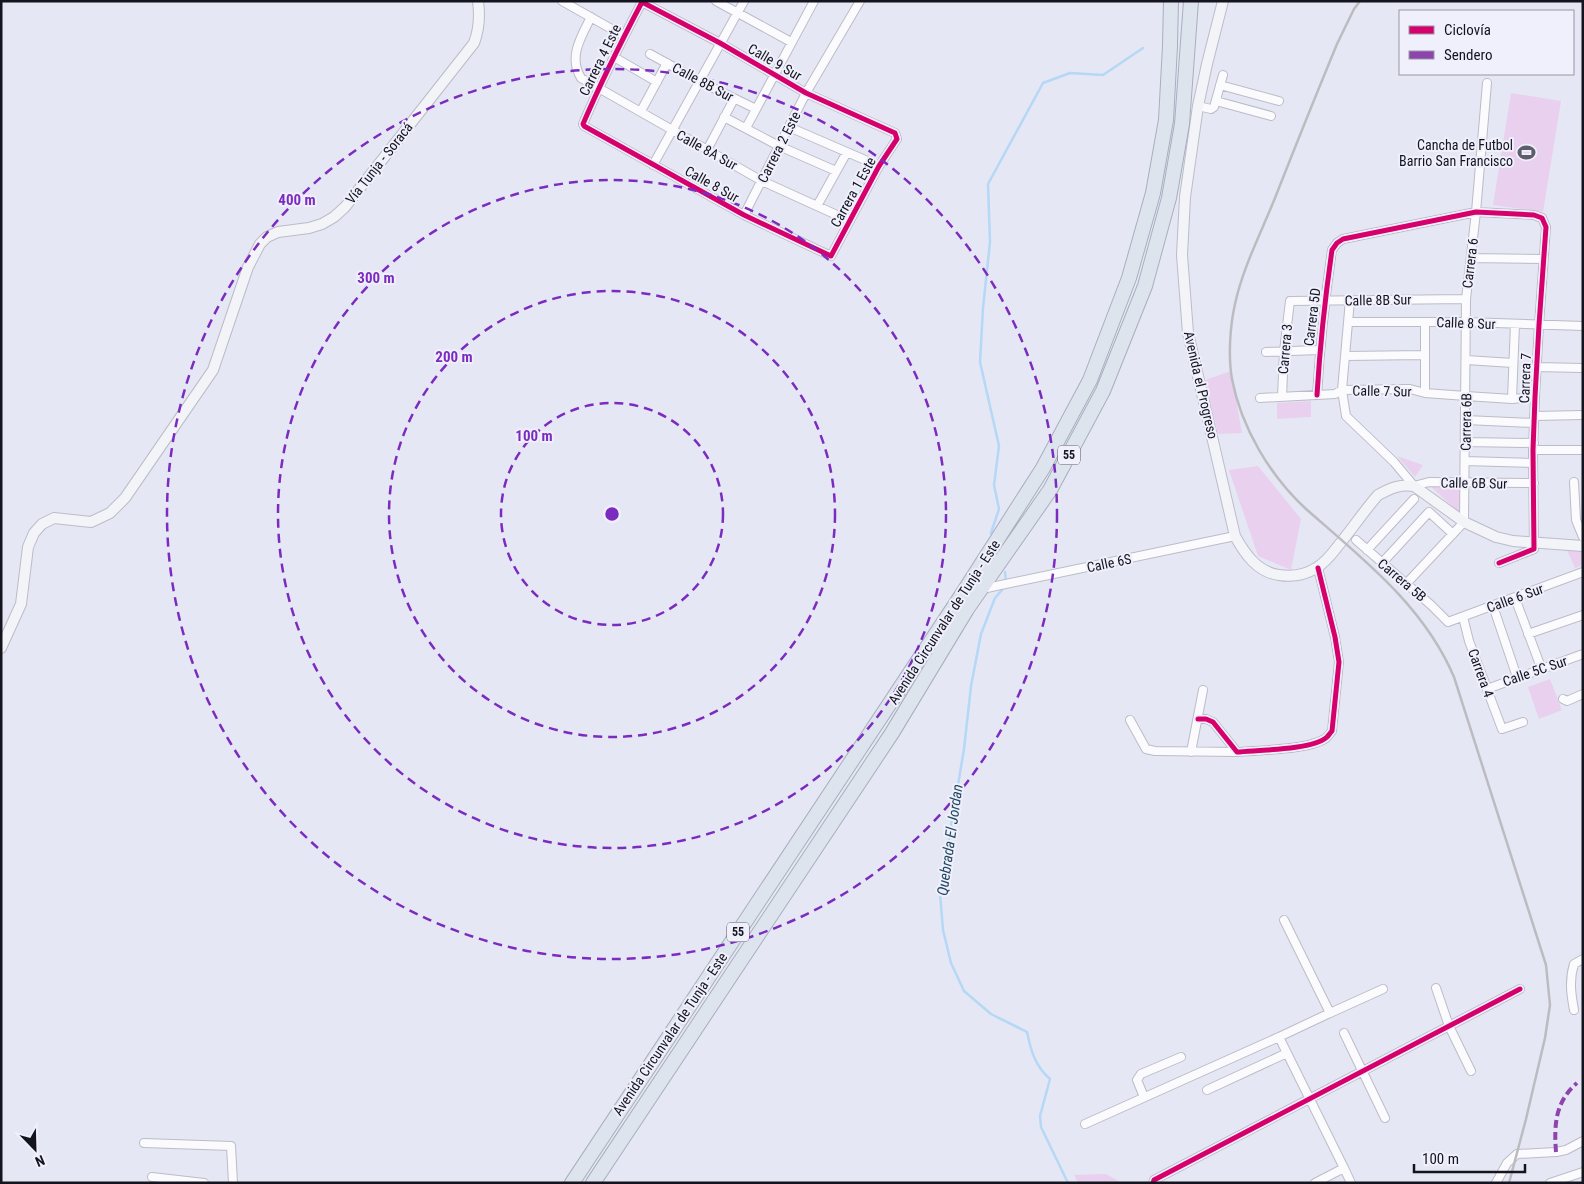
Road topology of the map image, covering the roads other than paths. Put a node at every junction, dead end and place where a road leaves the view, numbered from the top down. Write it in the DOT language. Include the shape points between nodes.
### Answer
graph roads {
  1 [pos="478,1"];
  2 [pos="562,1"];
  3 [pos="641,1"];
  4 [pos="716,1"];
  5 [pos="744,1"];
  6 [pos="814,1"];
  7 [pos="1163,1"];
  8 [pos="1171,1"];
  9 [pos="1191,1"];
  10 [pos="1223,1"];
  11 [pos="858,2"];
  12 [pos="737,14"];
  13 [pos="591,17"];
  14 [pos="624,36"];
  15 [pos="791,42"];
  16 [pos="720,43"];
  17 [pos="1170,46"];
  18 [pos="650,54"];
  19 [pos="614,58"];
  20 [pos="667,63"];
  21 [pos="774,74"];
  22 [pos="1223,75"];
  23 [pos="699,81"];
  24 [pos="657,82"];
  25 [pos="1488,83"];
  26 [pos="1220,85"];
  27 [pos="598,88"];
  28 [pos="806,93"];
  29 [pos="734,99"];
  30 [pos="1278,101"];
  31 [pos="1216,102"];
  32 [pos="1198,106"];
  33 [pos="756,109"];
  34 [pos="641,111"];
  35 [pos="1271,116"];
  36 [pos="724,117"];
  37 [pos="789,127"];
  38 [pos="586,128"];
  39 [pos="746,128"];
  40 [pos="673,131"];
  41 [pos="897,139"];
  42 [pos="779,146"];
  43 [pos="707,150"];
  44 [pos="847,152"];
  45 [pos="653,165"];
  46 [pos="879,166"];
  47 [pos="836,171"];
  48 [pos="762,181"];
  49 [pos="817,206"];
  50 [pos="1476,212"];
  51 [pos="744,215"];
  52 [pos="850,221"];
  53 [pos="831,256"];
  54 [pos="1471,258"];
  55 [pos="1543,259"];
  56 [pos="1466,299"];
  57 [pos="1350,300"];
  58 [pos="1290,301"];
  59 [pos="1325,301"];
  60 [pos="1349,322"];
  61 [pos="1425,322"];
  62 [pos="1465,322"];
  63 [pos="1515,324"];
  64 [pos="1538,325"];
  65 [pos="1583,326"];
  66 [pos="1320,350"];
  67 [pos="1284,351"];
  68 [pos="1266,352"];
  69 [pos="1425,355"];
  70 [pos="1345,356"];
  71 [pos="1466,360"];
  72 [pos="1513,363"];
  73 [pos="1536,367"];
  74 [pos="1583,368"];
  75 [pos="1342,390"];
  76 [pos="1425,393"];
  77 [pos="1318,395"];
  78 [pos="1466,396"];
  79 [pos="1282,397"];
  80 [pos="1535,397"];
  81 [pos="1260,398"];
  82 [pos="1512,399"];
  83 [pos="1583,415"];
  84 [pos="1466,420"];
  85 [pos="1534,420"];
  86 [pos="1465,442"];
  87 [pos="1534,447"];
  88 [pos="1583,450"];
  89 [pos="1465,461"];
  90 [pos="1534,463"];
  91 [pos="1574,482"];
  92 [pos="1465,483"];
  93 [pos="1534,484"];
  94 [pos="1414,486"];
  95 [pos="1414,498"];
  96 [pos="1464,522"];
  97 [pos="1452,534"];
  98 [pos="1236,536"];
  99 [pos="1583,537"];
  100 [pos="1356,540"];
  101 [pos="1534,541"];
  102 [pos="1583,546"];
  103 [pos="1367,550"];
  104 [pos="1382,563"];
  105 [pos="1499,563"];
  106 [pos="1318,568"];
  107 [pos="1583,572"];
  108 [pos="1406,584"];
  109 [pos="982,589"];
  110 [pos="1515,598"];
  111 [pos="1493,606"];
  112 [pos="1583,615"];
  113 [pos="1463,617"];
  114 [pos="1448,622"];
  115 [pos="1528,634"];
  116 [pos="1,648"];
  117 [pos="1583,654"];
  118 [pos="1542,670"];
  119 [pos="1517,677"];
  120 [pos="1487,689"];
  121 [pos="1203,690"];
  122 [pos="1583,694"];
  123 [pos="1563,699"];
  124 [pos="1198,719"];
  125 [pos="1130,720"];
  126 [pos="1523,722"];
  127 [pos="1192,752"];
  128 [pos="1237,752"];
  129 [pos="1284,920"];
  130 [pos="1583,959"];
  131 [pos="1436,988"];
  132 [pos="1383,989"];
  133 [pos="1520,989"];
  134 [pos="1574,1010"];
  135 [pos="1330,1013"];
  136 [pos="1449,1026"];
  137 [pos="1344,1033"];
  138 [pos="1279,1037"];
  139 [pos="1287,1053"];
  140 [pos="1181,1057"];
  141 [pos="1362,1071"];
  142 [pos="1471,1071"];
  143 [pos="1208,1090"];
  144 [pos="1144,1097"];
  145 [pos="1309,1098"];
  146 [pos="1385,1118"];
  147 [pos="1085,1124"];
  148 [pos="1583,1141"];
  149 [pos="144,1143"];
  150 [pos="1344,1168"];
  151 [pos="1583,1172"];
  152 [pos="152,1177"];
  153 [pos="204,1183"];
  154 [pos="233,1183"];
  155 [pos="572,1183"];
  156 [pos="593,1183"];
  157 [pos="1153,1183"];
  158 [pos="1314,1183"];
  159 [pos="1351,1183"];
  160 [pos="1496,1183"];
  161 [pos="1550,1183"];
  1 -- 116 [label="main road, Vía Tunja - Soracá" via="479,24 474,43 345,206 334,218 322,224 278,232 260,244 248,267 213,370 125,498 110,512 91,522 54,518 34,533 28,547 21,604"];
  2 -- 13 [label="street"];
  3 -- 14 [label="street, Carrera 4 Este"];
  3 -- 16 [label="street, Calle 9 Sur"];
  4 -- 12 [label="street"];
  5 -- 12 [label="street"];
  6 -- 15 [label="street"];
  7 -- 17 [label="highway"];
  8 -- 17 [label="highway, Avenida Circunvalar de Tunja - Este / 55"];
  9 -- 109 [label="highway, Avenida Circunvalar de Tunja - Este / 55" via="1182,124 1169,198 1145,286 1103,390 1050,490"];
  10 -- 32 [label="main road, Avenida el Progreso"];
  11 -- 28 [label="street, Carrera 2 Este"];
  12 -- 15 [label="street"];
  12 -- 16 [label="street"];
  13 -- 14 [label="street"];
  13 -- 27 [label="street, Calle 8A Sur" via="576,48 577,64 581,78"];
  14 -- 19 [label="street, Carrera 4 Este"];
  15 -- 21 [label="street"];
  16 -- 21 [label="street, Calle 9 Sur"];
  16 -- 23 [label="street"];
  17 -- 155 [label="highway, Avenida Circunvalar de Tunja - Este / 55" via="1166,120 1152,193 1129,278 1090,380 1043,468 963,593"];
  18 -- 20 [label="street, Calle 8B Sur"];
  19 -- 24 [label="street"];
  19 -- 27 [label="street, Carrera 4 Este"];
  20 -- 23 [label="street, Calle 8B Sur"];
  20 -- 24 [label="street"];
  21 -- 28 [label="street, Calle 9 Sur"];
  21 -- 33 [label="street"];
  22 -- 26 [label="street"];
  23 -- 29 [label="street, Calle 8B Sur"];
  23 -- 40 [label="street"];
  24 -- 34 [label="street"];
  25 -- 50 [label="street, Carrera 6"];
  26 -- 30 [label="street"];
  26 -- 31 [label="street"];
  27 -- 34 [label="street, Calle 8A Sur"];
  27 -- 38 [label="street, Carrera 4 Este" via="583,124"];
  28 -- 37 [label="street, Carrera 2 Este"];
  28 -- 41 [label="street, Calle 9 Sur" via="892,130"];
  29 -- 33 [label="street, Calle 8B Sur"];
  29 -- 36 [label="street"];
  31 -- 32 [label="street" via="1210,109"];
  31 -- 35 [label="street"];
  32 -- 98 [label="main road, Avenida el Progreso" via="1190,151 1182,246 1188,333"];
  33 -- 39 [label="street"];
  34 -- 40 [label="street, Calle 8A Sur"];
  36 -- 39 [label="street"];
  36 -- 43 [label="street"];
  37 -- 42 [label="street, Carrera 2 Este"];
  37 -- 44 [label="street"];
  38 -- 45 [label="street, Calle 8 Sur"];
  39 -- 42 [label="street"];
  40 -- 43 [label="street, Calle 8A Sur"];
  40 -- 45 [label="street"];
  41 -- 46 [label="street, Carrera 1 Este"];
  42 -- 47 [label="street"];
  42 -- 48 [label="street, Carrera 2 Este"];
  43 -- 48 [label="street, Calle 8A Sur"];
  44 -- 46 [label="street"];
  44 -- 47 [label="street"];
  45 -- 51 [label="street, Calle 8 Sur"];
  46 -- 52 [label="street, Carrera 1 Este"];
  47 -- 49 [label="street"];
  48 -- 49 [label="street, Calle 8A Sur"];
  48 -- 51 [label="street, Carrera 2 Este"];
  49 -- 52 [label="street, Calle 8A Sur"];
  50 -- 54 [label="street, Carrera 6"];
  50 -- 55 [label="street, Carrera 7" via="1542,218 1546,227"];
  50 -- 59 [label="street, Carrera 5D" via="1343,239 1332,250"];
  51 -- 53 [label="street, Calle 8 Sur"];
  52 -- 53 [label="street, Carrera 1 Este"];
  54 -- 55 [label="street"];
  54 -- 56 [label="street, Carrera 6"];
  55 -- 64 [label="street, Carrera 7"];
  56 -- 57 [label="street, Calle 8B Sur"];
  56 -- 62 [label="street, Carrera 6"];
  57 -- 59 [label="street, Calle 8B Sur"];
  57 -- 60 [label="street"];
  58 -- 59 [label="street, Calle 8B Sur"];
  58 -- 67 [label="street, Carrera 3"];
  59 -- 66 [label="street, Carrera 5D"];
  60 -- 61 [label="street, Calle 8 Sur"];
  60 -- 70 [label="street"];
  61 -- 62 [label="street, Calle 8 Sur"];
  61 -- 69 [label="street"];
  62 -- 63 [label="street, Calle 8 Sur"];
  62 -- 71 [label="street, Carrera 6B"];
  63 -- 64 [label="street, Calle 8 Sur"];
  63 -- 72 [label="street"];
  64 -- 65 [label="street, Calle 8 Sur"];
  64 -- 73 [label="street, Carrera 7"];
  66 -- 67 [label="street"];
  66 -- 77 [label="street, Carrera 5D"];
  67 -- 68 [label="street"];
  67 -- 79 [label="street, Carrera 3"];
  69 -- 70 [label="street"];
  69 -- 76 [label="street"];
  70 -- 75 [label="street"];
  71 -- 72 [label="street"];
  71 -- 78 [label="street, Carrera 6B"];
  72 -- 82 [label="street"];
  73 -- 74 [label="street"];
  73 -- 80 [label="street, Carrera 7"];
  75 -- 76 [label="street, Calle 7 Sur" via="1410,389"];
  75 -- 77 [label="street, Calle 7 Sur"];
  75 -- 94 [label="street" via="1346,416"];
  76 -- 78 [label="street, Calle 7 Sur"];
  77 -- 79 [label="street, Calle 7 Sur"];
  78 -- 82 [label="street, Calle 7 Sur"];
  78 -- 84 [label="street, Carrera 6B"];
  79 -- 81 [label="street, Calle 7 Sur"];
  80 -- 82 [label="street, Calle 7 Sur"];
  80 -- 85 [label="street, Carrera 7"];
  83 -- 85 [label="street"];
  84 -- 85 [label="street"];
  84 -- 86 [label="street, Carrera 6B"];
  85 -- 87 [label="street, Carrera 7"];
  86 -- 87 [label="street"];
  86 -- 89 [label="street, Carrera 6B"];
  87 -- 88 [label="street"];
  87 -- 90 [label="street, Carrera 7"];
  89 -- 90 [label="street"];
  89 -- 92 [label="street, Carrera 6B"];
  90 -- 93 [label="street, Carrera 7"];
  91 -- 99 [label="street" via="1576,520"];
  92 -- 93 [label="street, Calle 6B Sur"];
  92 -- 94 [label="street, Calle 6B Sur" via="1429,482"];
  92 -- 96 [label="street, Carrera 6B"];
  93 -- 101 [label="street, Carrera 7"];
  94 -- 96 [label="main road"];
  94 -- 106 [label="main road" via="1390,488 1378,495"];
  95 -- 103 [label="street"];
  96 -- 97 [label="street"];
  96 -- 101 [label="main road" via="1496,537"];
  97 -- 104 [label="street" via="1429,512"];
  97 -- 108 [label="street"];
  98 -- 106 [label="main road, Avenida el Progreso" via="1252,562 1262,569 1289,576"];
  98 -- 109 [label="street, Calle 6S"];
  100 -- 103 [label="street, Carrera 5B"];
  101 -- 102 [label="main road"];
  101 -- 105 [label="street" via="1534,549"];
  103 -- 104 [label="street, Carrera 5B"];
  104 -- 108 [label="street, Carrera 5B"];
  106 -- 128 [label="street" via="1339,662 1332,730 1327,738 1316,743"];
  107 -- 110 [label="street, Calle 6 Sur"];
  108 -- 114 [label="street, Carrera 5B"];
  109 -- 156 [label="highway, Avenida Circunvalar de Tunja - Este / 55" via="892,733"];
  110 -- 111 [label="street, Calle 6 Sur"];
  110 -- 115 [label="street"];
  111 -- 113 [label="street, Calle 6 Sur"];
  111 -- 119 [label="street"];
  112 -- 115 [label="street"];
  113 -- 114 [label="street, Calle 6 Sur"];
  113 -- 120 [label="street, Carrera 4"];
  115 -- 118 [label="street"];
  117 -- 118 [label="street, Calle 5C Sur"];
  118 -- 119 [label="street, Calle 5C Sur"];
  119 -- 120 [label="street, Calle 5C Sur"];
  120 -- 126 [label="street, Carrera 4" via="1502,729"];
  121 -- 124 [label="street"];
  122 -- 123 [label="street" via="1567,701"];
  124 -- 127 [label="street"];
  124 -- 128 [label="street" via="1213,722"];
  125 -- 127 [label="street" via="1146,749"];
  127 -- 128 [label="street"];
  129 -- 135 [label="street"];
  130 -- 134 [label="street" via="1574,964 1571,972"];
  131 -- 136 [label="street"];
  132 -- 135 [label="street"];
  133 -- 136 [label="street"];
  135 -- 138 [label="street"];
  136 -- 141 [label="street"];
  136 -- 142 [label="street"];
  137 -- 141 [label="street"];
  138 -- 139 [label="street"];
  138 -- 144 [label="street"];
  139 -- 143 [label="street"];
  139 -- 145 [label="street"];
  140 -- 144 [label="street" via="1139,1076 1137,1080"];
  141 -- 145 [label="street"];
  141 -- 146 [label="street"];
  144 -- 147 [label="street"];
  145 -- 150 [label="street"];
  145 -- 157 [label="street"];
  148 -- 160 [label="street" via="1556,1152 1517,1154 1507,1163"];
  149 -- 154 [label="street" via="231,1146"];
  150 -- 158 [label="street"];
  150 -- 159 [label="street"];
  151 -- 161 [label="street"];
  152 -- 153 [label="street"];
}
